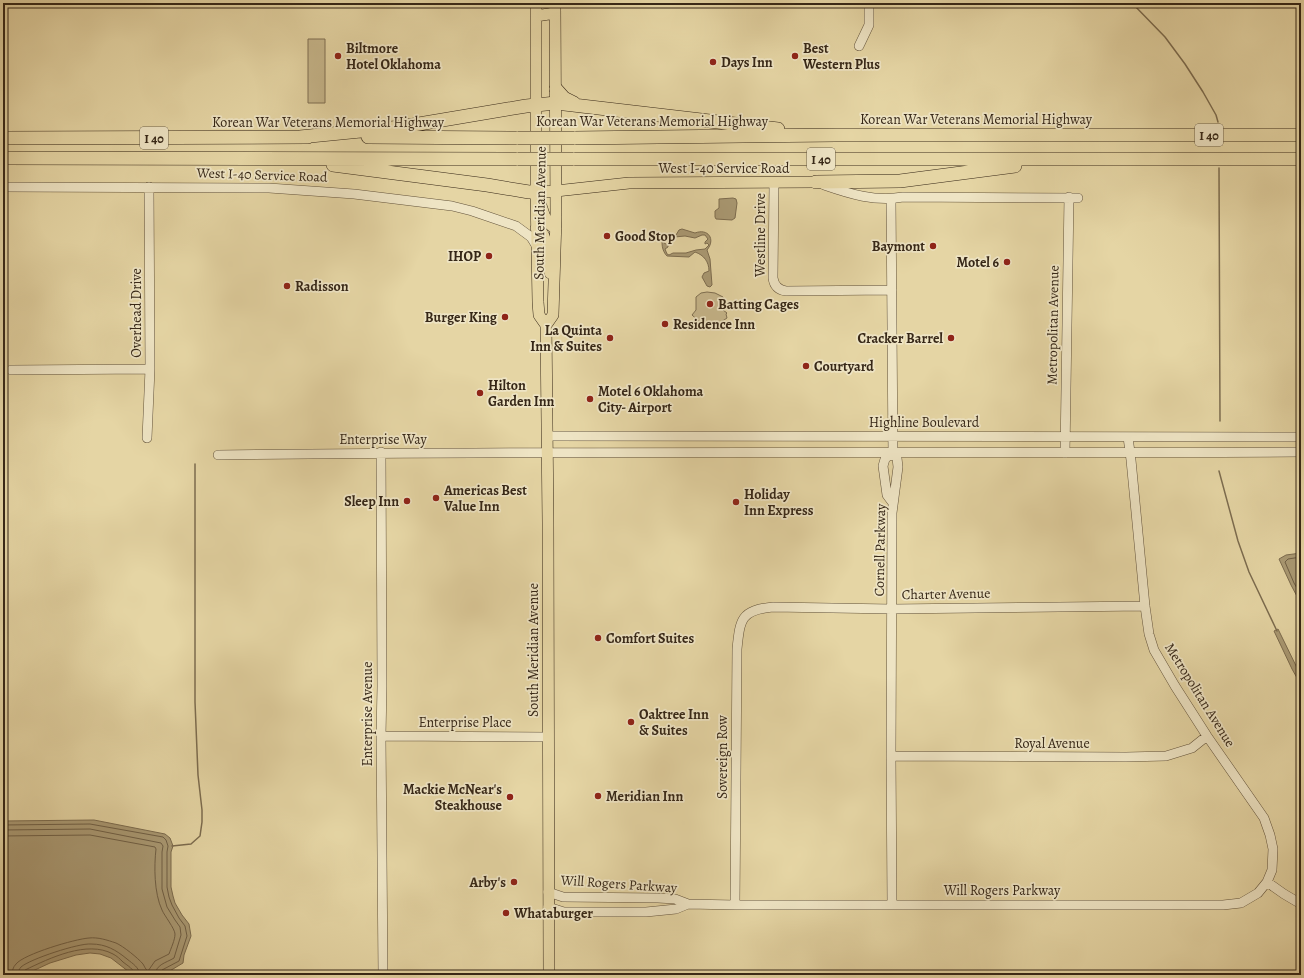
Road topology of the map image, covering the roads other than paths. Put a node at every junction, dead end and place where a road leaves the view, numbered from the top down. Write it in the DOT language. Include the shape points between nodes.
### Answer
graph roads {
  1 [pos="536,3"];
  2 [pos="869,3"];
  3 [pos="555,8"];
  4 [pos="536,16"];
  5 [pos="858,46"];
  6 [pos="556,89"];
  7 [pos="556,103"];
  8 [pos="536,104"];
  9 [pos="576,104"];
  10 [pos="836,135"];
  11 [pos="1301,135"];
  12 [pos="300,137"];
  13 [pos="3,138"];
  14 [pos="3,158"];
  15 [pos="289,158"];
  16 [pos="1068,159"];
  17 [pos="1301,159"];
  18 [pos="816,182"];
  19 [pos="774,183"];
  20 [pos="3,187"];
  21 [pos="149,187"];
  22 [pos="574,189"];
  23 [pos="556,191"];
  24 [pos="536,194"];
  25 [pos="1074,198"];
  26 [pos="891,199"];
  27 [pos="556,224"];
  28 [pos="516,226"];
  29 [pos="536,228"];
  30 [pos="536,244"];
  31 [pos="554,284"];
  32 [pos="892,290"];
  33 [pos="546,325"];
  34 [pos="150,369"];
  35 [pos="11,370"];
  36 [pos="547,436"];
  37 [pos="592,436"];
  38 [pos="892,436"];
  39 [pos="1065,436"];
  40 [pos="1128,437"];
  41 [pos="1301,437"];
  42 [pos="147,438"];
  43 [pos="381,452"];
  44 [pos="1301,452"];
  45 [pos="548,453"];
  46 [pos="593,453"];
  47 [pos="1065,453"];
  48 [pos="1130,453"];
  49 [pos="218,454"];
  50 [pos="892,454"];
  51 [pos="893,503"];
  52 [pos="1145,606"];
  53 [pos="892,609"];
  54 [pos="749,612"];
  55 [pos="381,736"];
  56 [pos="1207,736"];
  57 [pos="548,737"];
  58 [pos="891,756"];
  59 [pos="1267,882"];
  60 [pos="548,892"];
  61 [pos="613,897"];
  62 [pos="636,897"];
  63 [pos="688,904"];
  64 [pos="892,904"];
  65 [pos="1301,904"];
  66 [pos="735,905"];
  67 [pos="548,907"];
  68 [pos="613,911"];
  69 [pos="636,912"];
  70 [pos="383,975"];
  71 [pos="549,975"];
  1 -- 4 [label="main road, South Meridian Avenue"];
  2 -- 5 [label="street" via="869,25"];
  3 -- 4 [label="main road"];
  3 -- 6 [label="main road, South Meridian Avenue"];
  4 -- 8 [label="main road, South Meridian Avenue"];
  6 -- 7 [label="main road, South Meridian Avenue"];
  6 -- 9 [label="highway" via="564,98"];
  7 -- 8 [label="highway"];
  7 -- 9 [label="highway"];
  7 -- 23 [label="main road, South Meridian Avenue"];
  8 -- 12 [label="highway" via="401,127"];
  8 -- 24 [label="main road, South Meridian Avenue"];
  9 -- 10 [label="highway"];
  10 -- 11 [label="highway, Korean War Veterans Memorial Highway / I 40"];
  10 -- 12 [label="highway, Korean War Veterans Memorial Highway / I 40, bridge" via="574,138"];
  12 -- 13 [label="highway, Korean War Veterans Memorial Highway / I 40"];
  14 -- 15 [label="highway, I 40"];
  15 -- 16 [label="highway, I 40, bridge"];
  15 -- 24 [label="highway"];
  16 -- 17 [label="highway, I 40"];
  16 -- 18 [label="highway" via="900,181"];
  18 -- 19 [label="main road, West I-40 Service Road"];
  18 -- 26 [label="street, West I-40 Service Road" via="863,197"];
  19 -- 22 [label="main road, West I-40 Service Road" via="629,183"];
  19 -- 32 [label="street, Westline Drive" via="772,278 776,286 786,291"];
  20 -- 21 [label="street, West I-40 Service Road"];
  21 -- 28 [label="street, West I-40 Service Road" via="277,188 354,194 461,208"];
  21 -- 34 [label="street, Overhead Drive"];
  22 -- 23 [label="main road, West I-40 Service Road"];
  22 -- 27 [label="main road" via="564,201"];
  23 -- 24 [label="main road, West I-40 Service Road"];
  23 -- 27 [label="main road, South Meridian Avenue"];
  24 -- 27 [label="main road" via="545,218 548,222"];
  24 -- 29 [label="main road, South Meridian Avenue"];
  25 -- 26 [label="street, West I-40 Service Road"];
  25 -- 39 [label="street, Metropolitan Avenue"];
  26 -- 32 [label="street, Cornell Parkway"];
  27 -- 31 [label="main road, South Meridian Avenue"];
  28 -- 29 [label="street, West I-40 Service Road"];
  28 -- 30 [label="street, West I-40 Service Road"];
  29 -- 30 [label="main road, South Meridian Avenue"];
  29 -- 31 [label="main road" via="545,236 549,269"];
  30 -- 33 [label="main road, South Meridian Avenue" via="539,315"];
  31 -- 33 [label="main road, South Meridian Avenue" via="553,315"];
  32 -- 38 [label="street, Cornell Parkway"];
  33 -- 36 [label="main road, South Meridian Avenue"];
  34 -- 35 [label="street"];
  34 -- 42 [label="street, Overhead Drive"];
  36 -- 37 [label="street, Highline Boulevard"];
  36 -- 45 [label="main road, South Meridian Avenue"];
  37 -- 38 [label="street, Highline Boulevard"];
  37 -- 46 [label="street"];
  38 -- 39 [label="street, Highline Boulevard"];
  38 -- 50 [label="street, Cornell Parkway"];
  39 -- 40 [label="street, Highline Boulevard"];
  39 -- 47 [label="street, Metropolitan Avenue"];
  40 -- 41 [label="street, Highline Boulevard"];
  40 -- 48 [label="street, Metropolitan Avenue"];
  43 -- 45 [label="street, Enterprise Way"];
  43 -- 49 [label="street, Enterprise Way"];
  43 -- 55 [label="street, Enterprise Avenue"];
  44 -- 48 [label="street"];
  45 -- 46 [label="street"];
  45 -- 57 [label="main road, South Meridian Avenue"];
  46 -- 50 [label="street"];
  47 -- 48 [label="street"];
  47 -- 50 [label="street"];
  48 -- 52 [label="street, Metropolitan Avenue"];
  50 -- 51 [label="street, Cornell Parkway" via="897,458 898,467"];
  50 -- 51 [label="street" via="885,459 883,466 887,495"];
  51 -- 53 [label="street, Cornell Parkway"];
  52 -- 53 [label="street, Charter Avenue"];
  52 -- 56 [label="street, Metropolitan Avenue" via="1154,650"];
  53 -- 54 [label="street, Charter Avenue" via="773,607"];
  53 -- 58 [label="street, Cornell Parkway"];
  54 -- 66 [label="street, Sovereign Row" via="742,621 737,648"];
  55 -- 57 [label="street, Enterprise Place"];
  55 -- 70 [label="street, Enterprise Avenue"];
  56 -- 58 [label="street, Royal Avenue" via="1192,748 1166,756"];
  56 -- 59 [label="street, Metropolitan Avenue" via="1264,818 1273,849 1272,870"];
  57 -- 60 [label="main road, South Meridian Avenue"];
  58 -- 64 [label="street, Cornell Parkway"];
  59 -- 64 [label="street, Will Rogers Parkway" via="1258,893 1241,902 1223,905"];
  59 -- 65 [label="street"];
  60 -- 61 [label="street, Will Rogers Parkway" via="563,897"];
  60 -- 67 [label="main road, South Meridian Avenue"];
  61 -- 62 [label="street, Will Rogers Parkway"];
  61 -- 68 [label="street"];
  62 -- 63 [label="street, Will Rogers Parkway" via="675,899"];
  62 -- 69 [label="street"];
  63 -- 66 [label="street, Will Rogers Parkway"];
  63 -- 69 [label="street, Will Rogers Parkway" via="676,910"];
  64 -- 66 [label="street, Will Rogers Parkway"];
  67 -- 68 [label="street, Will Rogers Parkway" via="564,912"];
  67 -- 71 [label="main road, South Meridian Avenue"];
  68 -- 69 [label="street, Will Rogers Parkway"];
}
